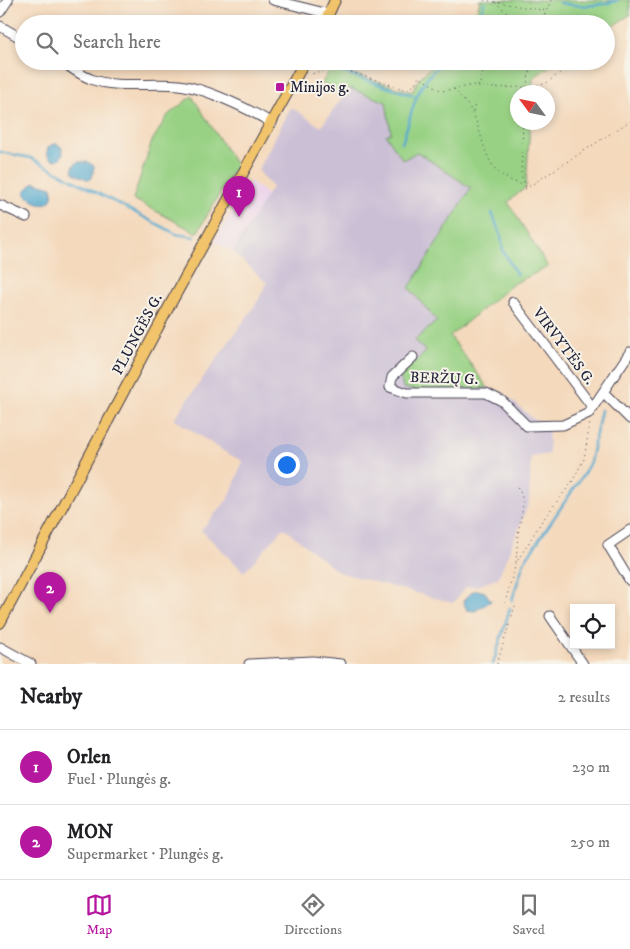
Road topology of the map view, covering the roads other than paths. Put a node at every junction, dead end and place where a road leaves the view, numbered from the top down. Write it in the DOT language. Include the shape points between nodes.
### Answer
graph roads {
  1 [pos="8,0"];
  2 [pos="273,0"];
  3 [pos="335,0"];
  4 [pos="0,12"];
  5 [pos="329,14"];
  6 [pos="0,26"];
  7 [pos="15,35"];
  8 [pos="76,70"];
  9 [pos="300,70"];
  10 [pos="272,123"];
  11 [pos="0,205"];
  12 [pos="26,217"];
  13 [pos="513,302"];
  14 [pos="630,352"];
  15 [pos="413,357"];
  16 [pos="604,393"];
  17 [pos="591,410"];
  18 [pos="630,419"];
  19 [pos="630,530"];
  20 [pos="630,581"];
  21 [pos="550,616"];
  22 [pos="0,623"];
  23 [pos="0,646"];
  24 [pos="31,664"];
  25 [pos="249,664"];
  26 [pos="341,664"];
  27 [pos="583,664"];
  1 -- 4 [label="street"];
  2 -- 5 [label="street"];
  3 -- 5 [label="main road"];
  6 -- 7 [label="street"];
  8 -- 10 [label="street" via="91,79 107,82 192,88"];
  9 -- 10 [label="main road, PLUNGĖS G."];
  10 -- 22 [label="main road, PLUNGĖS G." via="170,303"];
  11 -- 12 [label="street"];
  13 -- 17 [label="street, VIRVYTĖS G."];
  14 -- 16 [label="street, BERŽŲ G."];
  15 -- 17 [label="street, BERŽŲ G." via="392,377 390,387 407,393 486,393 502,400 527,426 563,425"];
  16 -- 17 [label="street, BERŽŲ G."];
  16 -- 18 [label="street, VIRVYTĖS G."];
  19 -- 20 [label="street" via="608,545"];
  21 -- 27 [label="street"];
  23 -- 24 [label="street"];
  25 -- 26 [label="street" via="313,661"];
}
